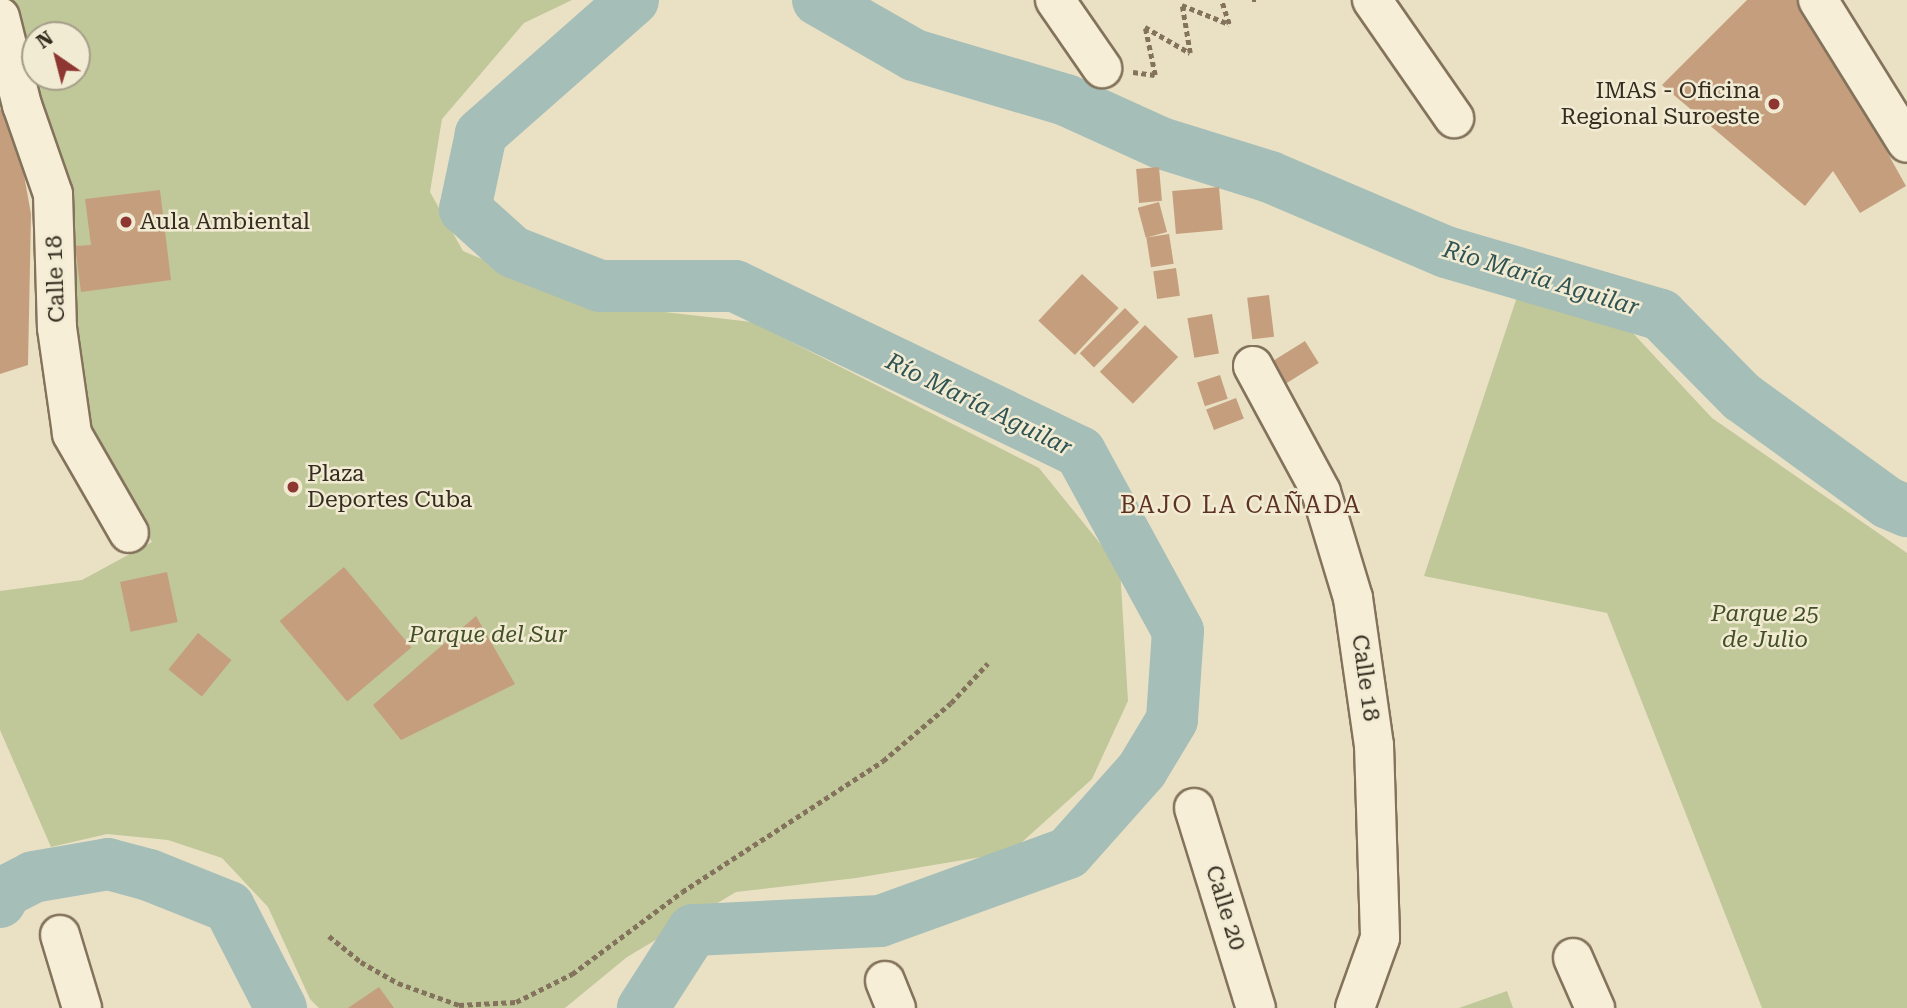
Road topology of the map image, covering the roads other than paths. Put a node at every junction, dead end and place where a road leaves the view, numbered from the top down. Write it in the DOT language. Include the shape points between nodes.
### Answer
graph roads {
  1 [pos="1055,0"];
  2 [pos="1372,0"];
  3 [pos="1818,0"];
  4 [pos="0,17"];
  5 [pos="1102,68"];
  6 [pos="1454,118"];
  7 [pos="1907,143"];
  8 [pos="1253,366"];
  9 [pos="129,533"];
  10 [pos="1194,808"];
  11 [pos="60,935"];
  12 [pos="1573,957"];
  13 [pos="82,1008"];
  14 [pos="1256,1008"];
  15 [pos="1355,1008"];
  16 [pos="1595,1008"];
  1 -- 5 [label="street"];
  2 -- 6 [label="street"];
  3 -- 7 [label="street"];
  4 -- 9 [label="street, Calle 18" via="22,105 53,194 57,328 72,434"];
  8 -- 15 [label="street, Calle 18" via="1321,492 1353,598 1374,745 1380,938"];
  10 -- 14 [label="street, Calle 20"];
  11 -- 13 [label="street"];
  12 -- 16 [label="street"];
}
